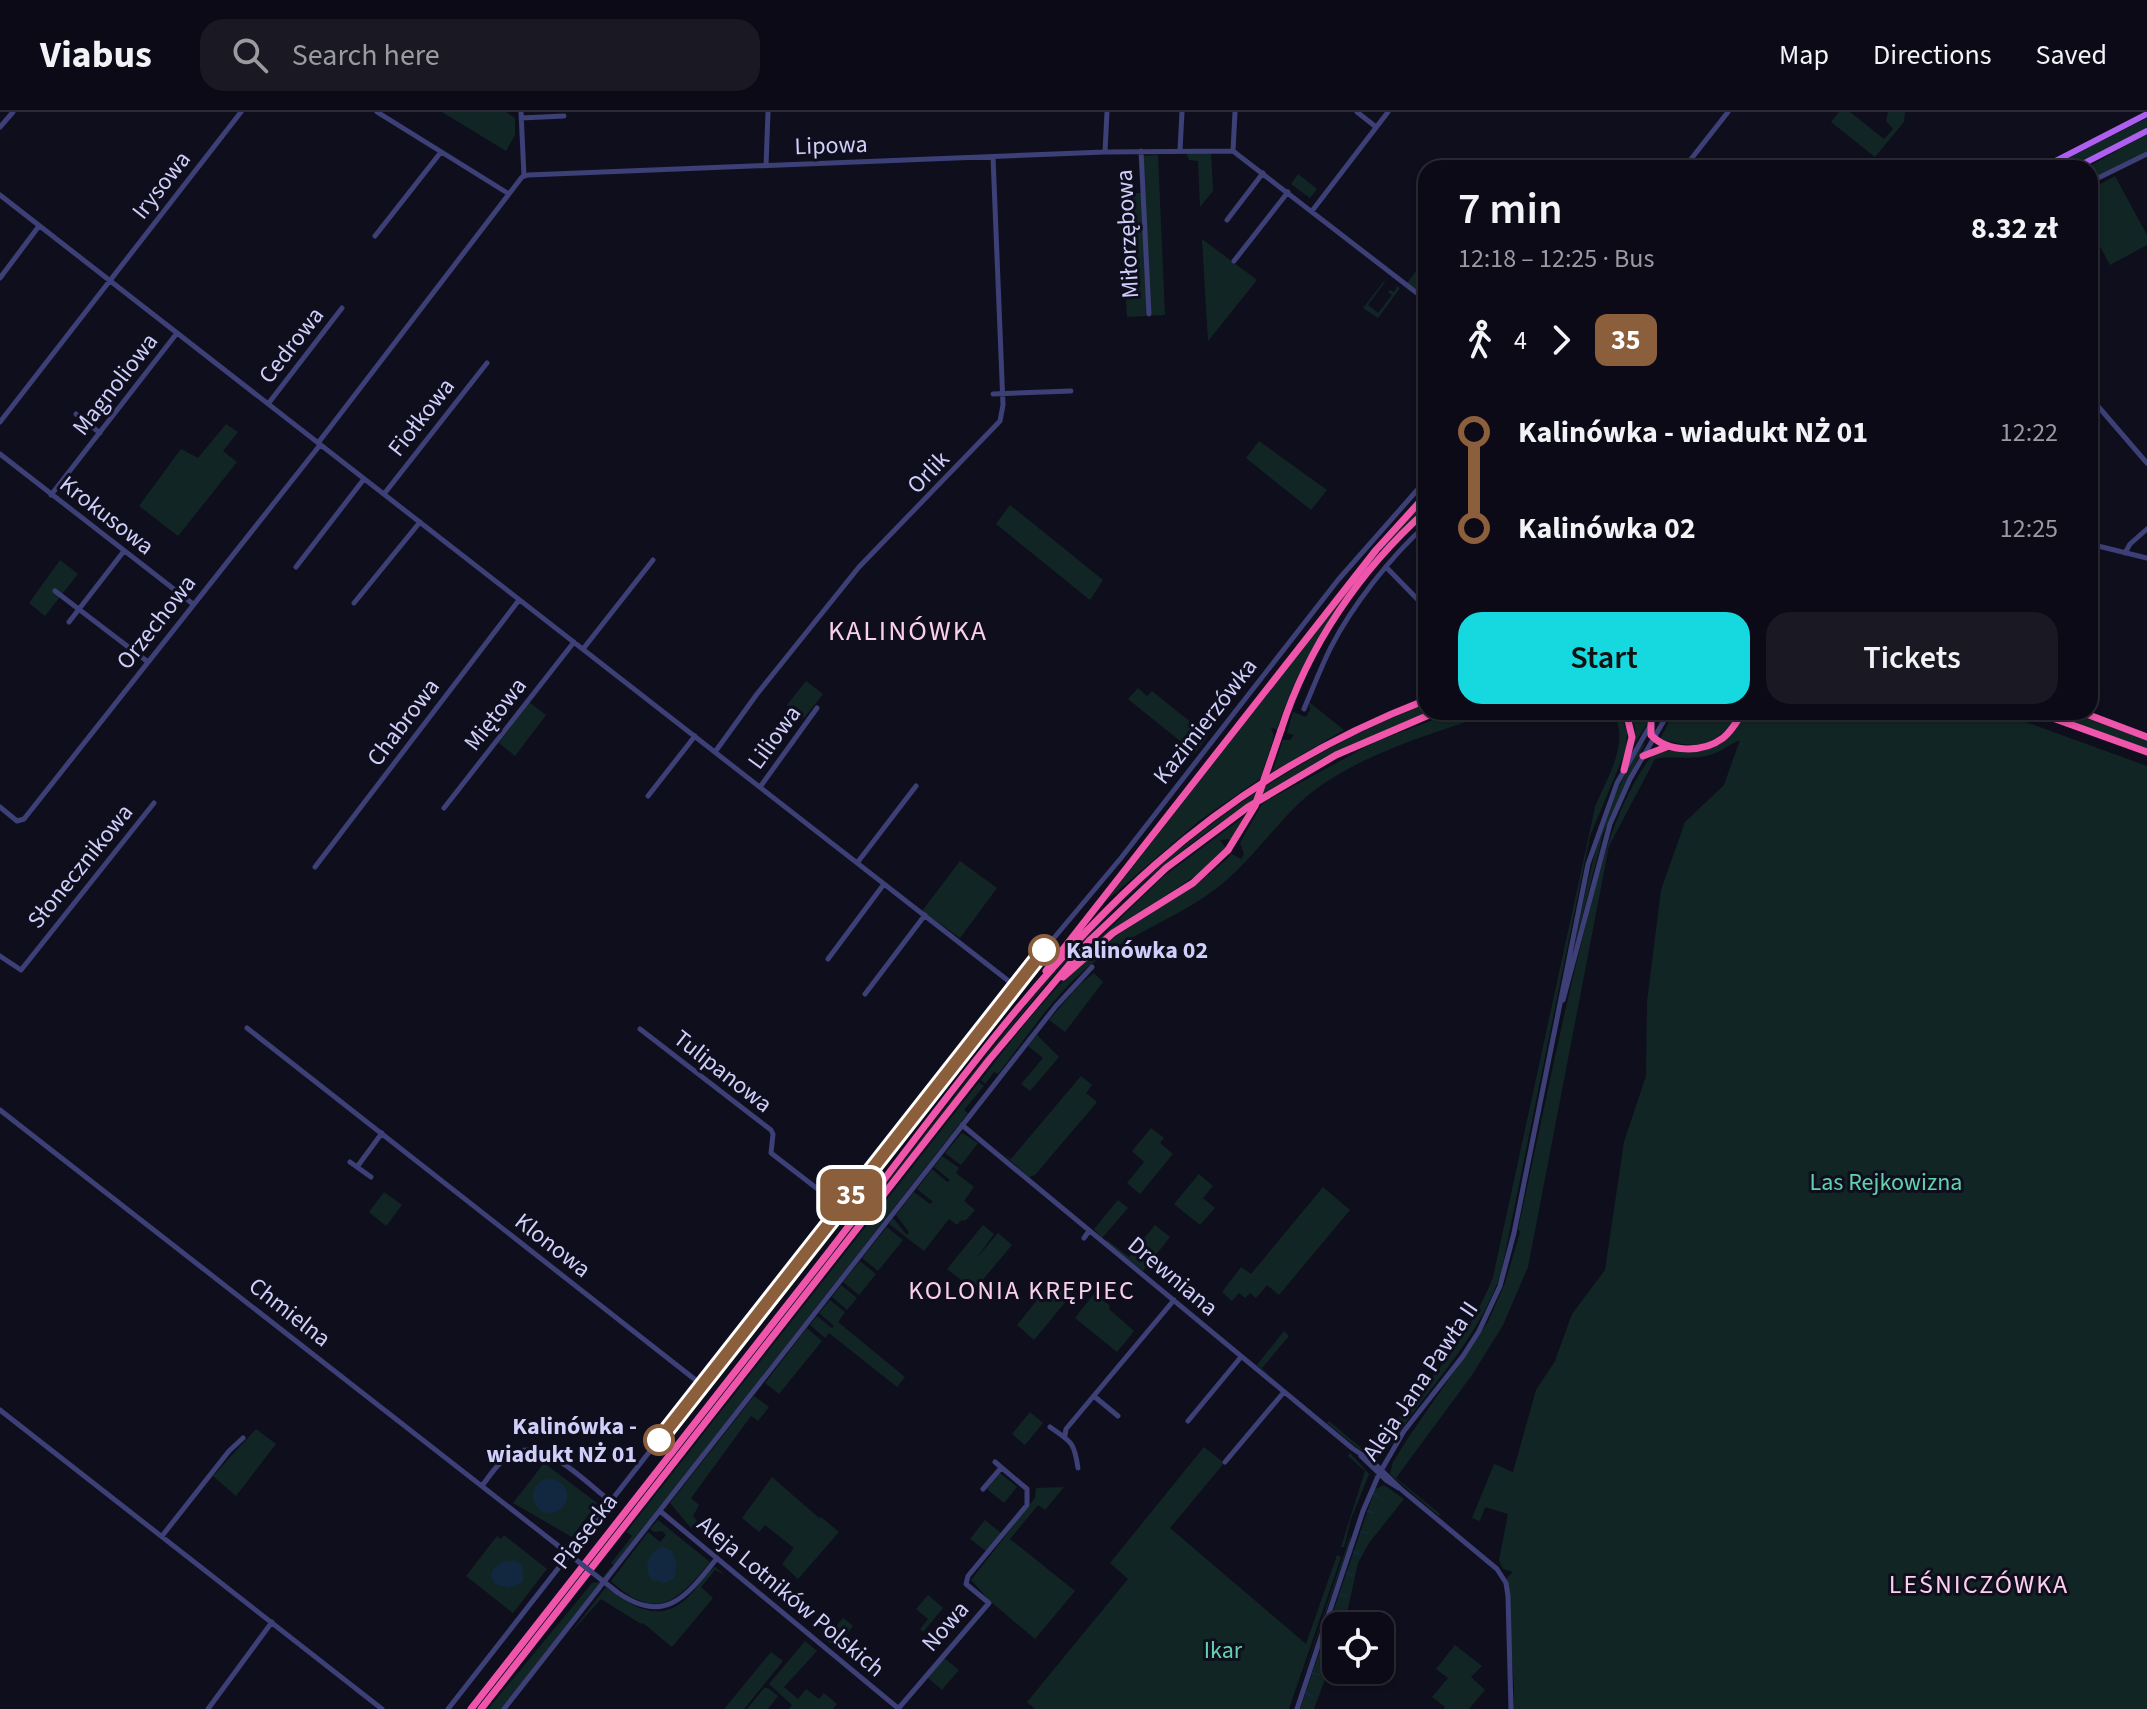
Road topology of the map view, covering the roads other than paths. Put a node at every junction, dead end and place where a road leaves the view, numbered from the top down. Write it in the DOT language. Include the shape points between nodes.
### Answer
graph roads {
  1 [pos="13,112"];
  2 [pos="241,112"];
  3 [pos="377,112"];
  4 [pos="768,112"];
  5 [pos="1107,112"];
  6 [pos="1182,112"];
  7 [pos="1235,112"];
  8 [pos="1357,112"];
  9 [pos="1388,112"];
  10 [pos="1728,112"];
  11 [pos="2147,114"];
  12 [pos="521,115"];
  13 [pos="564,116"];
  14 [pos="0,127"];
  15 [pos="1376,127"];
  16 [pos="2147,131"];
  17 [pos="1180,150"];
  18 [pos="1141,151"];
  19 [pos="1233,151"];
  20 [pos="441,152"];
  21 [pos="1105,152"];
  22 [pos="2147,154"];
  23 [pos="993,157"];
  24 [pos="1690,160"];
  25 [pos="2058,160"];
  26 [pos="2091,160"];
  27 [pos="766,166"];
  28 [pos="1263,173"];
  29 [pos="524,176"];
  30 [pos="2098,178"];
  31 [pos="1288,192"];
  32 [pos="509,194"];
  33 [pos="0,195"];
  34 [pos="1312,211"];
  35 [pos="1227,220"];
  36 [pos="39,226"];
  37 [pos="375,236"];
  38 [pos="1234,261"];
  39 [pos="0,278"];
  40 [pos="110,281"];
  41 [pos="1418,294"];
  42 [pos="342,308"];
  43 [pos="1149,314"];
  44 [pos="177,333"];
  45 [pos="487,363"];
  46 [pos="1071,391"];
  47 [pos="1003,393"];
  48 [pos="993,394"];
  49 [pos="268,404"];
  50 [pos="2098,406"];
  51 [pos="76,414"];
  52 [pos="0,422"];
  53 [pos="100,433"];
  54 [pos="319,444"];
  55 [pos="0,454"];
  56 [pos="2147,463"];
  57 [pos="364,479"];
  58 [pos="1418,487"];
  59 [pos="384,494"];
  60 [pos="51,495"];
  61 [pos="1418,504"];
  62 [pos="1418,519"];
  63 [pos="420,522"];
  64 [pos="2147,529"];
  65 [pos="1418,534"];
  66 [pos="2098,546"];
  67 [pos="124,551"];
  68 [pos="2125,553"];
  69 [pos="2147,558"];
  70 [pos="653,560"];
  71 [pos="296,567"];
  72 [pos="1387,568"];
  73 [pos="55,591"];
  74 [pos="519,600"];
  75 [pos="1418,600"];
  76 [pos="354,603"];
  77 [pos="193,604"];
  78 [pos="80,610"];
  79 [pos="69,622"];
  80 [pos="574,642"];
  81 [pos="583,649"];
  82 [pos="148,662"];
  83 [pos="1418,704"];
  84 [pos="817,708"];
  85 [pos="1304,709"];
  86 [pos="2098,718"];
  87 [pos="1418,719"];
  88 [pos="1628,720"];
  89 [pos="1653,720"];
  90 [pos="1664,720"];
  91 [pos="1737,720"];
  92 [pos="2058,720"];
  93 [pos="1651,724"];
  94 [pos="695,736"];
  95 [pos="2147,737"];
  96 [pos="1654,738"];
  97 [pos="1671,746"];
  98 [pos="715,752"];
  99 [pos="2147,752"];
  100 [pos="1643,756"];
  101 [pos="1624,770"];
  102 [pos="916,786"];
  103 [pos="760,787"];
  104 [pos="648,796"];
  105 [pos="154,803"];
  106 [pos="0,807"];
  107 [pos="444,808"];
  108 [pos="857,863"];
  109 [pos="315,867"];
  110 [pos="884,884"];
  111 [pos="925,915"];
  112 [pos="0,956"];
  113 [pos="828,959"];
  114 [pos="1092,967"];
  115 [pos="1015,986"];
  116 [pos="865,994"];
  117 [pos="1031,1001"];
  118 [pos="1556,1020"];
  119 [pos="247,1028"];
  120 [pos="640,1029"];
  121 [pos="0,1110"];
  122 [pos="962,1125"];
  123 [pos="382,1133"];
  124 [pos="350,1162"];
  125 [pos="357,1167"];
  126 [pos="371,1177"];
  127 [pos="841,1207"];
  128 [pos="1089,1231"];
  129 [pos="1084,1238"];
  130 [pos="1174,1300"];
  131 [pos="1241,1357"];
  132 [pos="702,1385"];
  133 [pos="1284,1392"];
  134 [pos="1095,1397"];
  135 [pos="0,1410"];
  136 [pos="1118,1416"];
  137 [pos="1188,1421"];
  138 [pos="1050,1427"];
  139 [pos="1065,1435"];
  140 [pos="243,1438"];
  141 [pos="995,1462"];
  142 [pos="1225,1462"];
  143 [pos="1001,1468"];
  144 [pos="1078,1468"];
  145 [pos="1380,1472"];
  146 [pos="482,1486"];
  147 [pos="983,1489"];
  148 [pos="610,1501"];
  149 [pos="1418,1504"];
  150 [pos="1413,1509"];
  151 [pos="660,1511"];
  152 [pos="162,1536"];
  153 [pos="717,1558"];
  154 [pos="272,1622"];
  155 [pos="208,1709"];
  156 [pos="382,1709"];
  157 [pos="448,1709"];
  158 [pos="471,1709"];
  159 [pos="481,1709"];
  160 [pos="504,1709"];
  161 [pos="898,1709"];
  162 [pos="1297,1709"];
  163 [pos="1511,1709"];
  1 -- 14 [label="street"];
  2 -- 40 [label="street, Irysowa"];
  3 -- 20 [label="street"];
  4 -- 27 [label="street"];
  5 -- 21 [label="street"];
  6 -- 17 [label="street"];
  7 -- 19 [label="street"];
  8 -- 15 [label="street"];
  9 -- 15 [label="street"];
  10 -- 24 [label="street"];
  11 -- 25 [label="main road"];
  12 -- 13 [label="street"];
  12 -- 29 [label="street"];
  15 -- 34 [label="street"];
  16 -- 26 [label="main road"];
  17 -- 18 [label="street, Lipowa"];
  17 -- 19 [label="street, Lipowa"];
  18 -- 21 [label="street, Lipowa"];
  18 -- 43 [label="street, Miłorzębowa"];
  19 -- 28 [label="street"];
  20 -- 32 [label="street"];
  20 -- 37 [label="street"];
  21 -- 23 [label="street, Lipowa"];
  22 -- 30 [label="street"];
  23 -- 27 [label="street, Lipowa"];
  23 -- 47 [label="street, Orlik"];
  27 -- 29 [label="street, Lipowa"];
  28 -- 31 [label="street"];
  28 -- 35 [label="street"];
  29 -- 32 [label="street"];
  31 -- 34 [label="street"];
  31 -- 38 [label="street"];
  32 -- 54 [label="street"];
  33 -- 36 [label="street"];
  34 -- 41 [label="street"];
  36 -- 39 [label="street"];
  36 -- 40 [label="street"];
  40 -- 44 [label="street"];
  40 -- 52 [label="street, Irysowa"];
  42 -- 49 [label="street, Cedrowa"];
  44 -- 49 [label="street"];
  44 -- 53 [label="street, Magnoliowa"];
  45 -- 59 [label="street, Fiołkowa"];
  46 -- 47 [label="street"];
  47 -- 48 [label="street"];
  47 -- 98 [label="street, Orlik" via="997,425 839,591"];
  49 -- 54 [label="street"];
  50 -- 56 [label="street"];
  51 -- 53 [label="street"];
  53 -- 60 [label="street, Magnoliowa"];
  54 -- 57 [label="street"];
  54 -- 77 [label="street, Orzechowa"];
  55 -- 60 [label="street, Krokusowa"];
  57 -- 59 [label="street"];
  57 -- 71 [label="street"];
  58 -- 115 [label="street, Kazimierzówka" via="1338,580"];
  59 -- 63 [label="street"];
  60 -- 67 [label="street, Krokusowa"];
  61 -- 117 [label="highway" via="1376,550 1065,946"];
  62 -- 117 [label="highway, bridge" via="1325,631 1303,671 1255,806 1228,850 1193,883 1113,933"];
  63 -- 74 [label="street"];
  63 -- 76 [label="street"];
  64 -- 68 [label="street"];
  65 -- 72 [label="street"];
  66 -- 68 [label="street"];
  67 -- 77 [label="street, Krokusowa"];
  67 -- 78 [label="street"];
  68 -- 69 [label="street"];
  70 -- 81 [label="street"];
  72 -- 75 [label="street"];
  72 -- 85 [label="street" via="1331,646"];
  73 -- 78 [label="street"];
  74 -- 80 [label="street"];
  74 -- 109 [label="street, Chabrowa"];
  77 -- 82 [label="street, Orzechowa"];
  78 -- 79 [label="street"];
  78 -- 82 [label="street"];
  80 -- 81 [label="street"];
  80 -- 107 [label="street, Miętowa"];
  81 -- 94 [label="street"];
  82 -- 106 [label="street, Orzechowa" via="20,822"];
  83 -- 117 [label="highway" via="1331,743 1207,823 1121,897"];
  84 -- 103 [label="street, Liliowa"];
  86 -- 95 [label="highway"];
  87 -- 117 [label="highway" via="1319,764 1208,834 1119,910"];
  88 -- 101 [label="highway" via="1632,732"];
  89 -- 93 [label="street, Aleja Jana Pawła II"];
  90 -- 96 [label="street, Aleja Jana Pawła II"];
  91 -- 97 [label="highway" via="1715,743 1693,749"];
  92 -- 99 [label="highway"];
  93 -- 96 [label="highway"];
  93 -- 101 [label="street, Aleja Jana Pawła II"];
  94 -- 98 [label="street"];
  94 -- 104 [label="street"];
  96 -- 97 [label="highway"];
  96 -- 100 [label="street, Aleja Jana Pawła II"];
  97 -- 100 [label="highway"];
  98 -- 103 [label="street"];
  100 -- 118 [label="street, Aleja Jana Pawła II" via="1606,837"];
  101 -- 118 [label="street, Aleja Jana Pawła II" via="1588,864"];
  102 -- 108 [label="street"];
  103 -- 108 [label="street"];
  105 -- 112 [label="street, Słonecznikowa" via="21,970"];
  108 -- 110 [label="street"];
  110 -- 111 [label="street"];
  110 -- 113 [label="street"];
  111 -- 115 [label="street"];
  111 -- 116 [label="street"];
  114 -- 122 [label="street" via="1061,998"];
  115 -- 127 [label="street, Kazimierzówka"];
  117 -- 158 [label="highway, Piasecka"];
  117 -- 159 [label="highway, Piasecka"];
  118 -- 145 [label="street, Aleja Jana Pawła II" via="1511,1247 1496,1297 1468,1348 1408,1424"];
  119 -- 123 [label="street, Klonowa"];
  120 -- 127 [label="street, Tulipanowa" via="771,1130 771,1153"];
  121 -- 146 [label="street, Chmielna"];
  122 -- 128 [label="street, Drewniana"];
  122 -- 151 [label="street"];
  123 -- 125 [label="street"];
  123 -- 132 [label="street, Klonowa"];
  124 -- 125 [label="street"];
  125 -- 126 [label="street"];
  127 -- 132 [label="street, Kazimierzówka"];
  128 -- 129 [label="street"];
  128 -- 130 [label="street, Drewniana"];
  130 -- 131 [label="street, Drewniana"];
  130 -- 134 [label="street"];
  131 -- 133 [label="street, Drewniana"];
  131 -- 137 [label="street"];
  132 -- 148 [label="street, Kazimierzówka"];
  133 -- 142 [label="street"];
  133 -- 145 [label="street, Drewniana"];
  134 -- 136 [label="street"];
  134 -- 139 [label="street"];
  135 -- 152 [label="street"];
  138 -- 139 [label="street"];
  139 -- 144 [label="street" via="1075,1446"];
  140 -- 152 [label="street"];
  141 -- 143 [label="street"];
  143 -- 147 [label="street"];
  143 -- 161 [label="street, Nowa" via="1027,1489 1027,1505 968,1576 966,1584 989,1603"];
  145 -- 149 [label="street, Drewniana"];
  145 -- 162 [label="street, Aleja Jana Pawła II"];
  146 -- 148 [label="street" via="505,1459 532,1449 552,1456"];
  146 -- 153 [label="street, Chmielna, bridge" via="640,1606 667,1606 687,1593"];
  148 -- 157 [label="street"];
  149 -- 150 [label="street"];
  149 -- 163 [label="street, Drewniana" via="1497,1569 1506,1583"];
  151 -- 153 [label="street, Aleja Lotników Polskich"];
  151 -- 160 [label="street"];
  152 -- 154 [label="street"];
  153 -- 161 [label="street, Aleja Lotników Polskich"];
  154 -- 155 [label="street"];
  154 -- 156 [label="street"];
}
